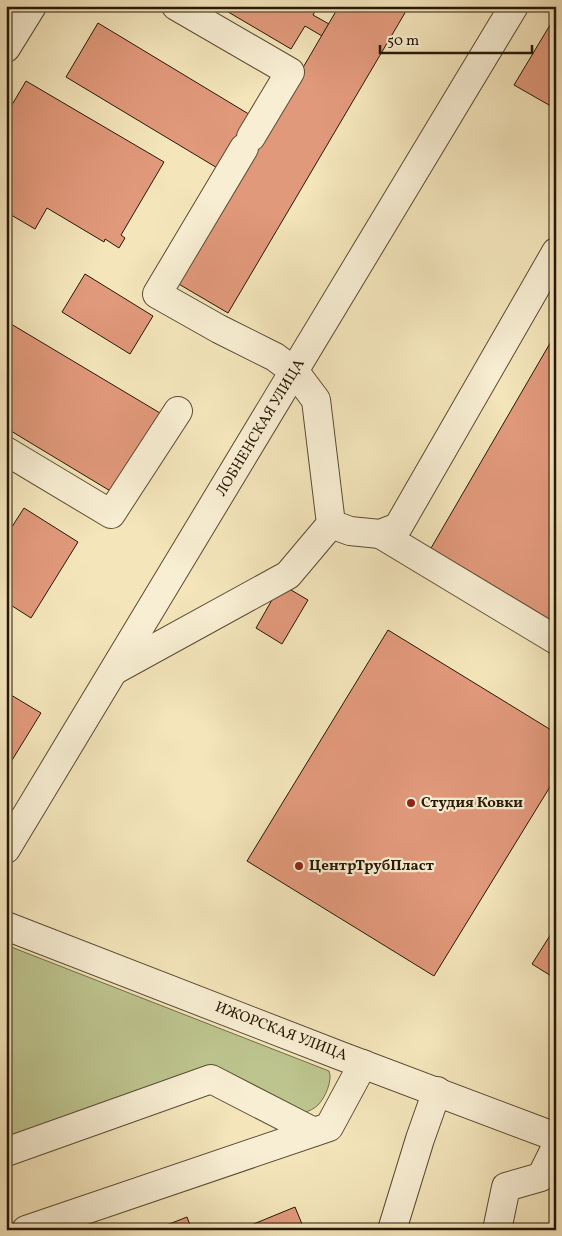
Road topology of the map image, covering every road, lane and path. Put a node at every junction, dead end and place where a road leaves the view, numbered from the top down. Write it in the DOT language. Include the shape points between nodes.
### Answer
graph roads {
  1 [pos="32,6"];
  2 [pos="176,6"];
  3 [pos="514,6"];
  4 [pos="6,48"];
  5 [pos="556,252"];
  6 [pos="295,372"];
  7 [pos="178,411"];
  8 [pos="6,451"];
  9 [pos="331,524"];
  10 [pos="380,534"];
  11 [pos="556,640"];
  12 [pos="113,671"];
  13 [pos="6,849"];
  14 [pos="6,926"];
  15 [pos="363,1064"];
  16 [pos="437,1091"];
  17 [pos="314,1132"];
  18 [pos="556,1137"];
  19 [pos="556,1147"];
  20 [pos="6,1152"];
  21 [pos="26,1230"];
  22 [pos="392,1230"];
  23 [pos="497,1230"];
  1 -- 4 [label="street"];
  2 -- 6 [label="street" via="290,72 157,294 275,357"];
  3 -- 6 [label="street, ЛОБНЕНСКАЯ УЛИЦА"];
  5 -- 10 [label="street" via="398,527"];
  6 -- 9 [label="street" via="316,400"];
  6 -- 12 [label="street, ЛОБНЕНСКАЯ УЛИЦА"];
  7 -- 8 [label="street" via="111,514"];
  9 -- 10 [label="street"];
  9 -- 12 [label="street" via="288,575"];
  10 -- 11 [label="street"];
  12 -- 13 [label="street, ЛОБНЕНСКАЯ УЛИЦА"];
  14 -- 15 [label="street, ИЖОРСКАЯ УЛИЦА"];
  15 -- 16 [label="street, ИЖОРСКАЯ УЛИЦА"];
  15 -- 17 [label="street" via="329,1127"];
  16 -- 18 [label="street, ИЖОРСКАЯ УЛИЦА"];
  16 -- 22 [label="street"];
  17 -- 20 [label="street" via="211,1079"];
  17 -- 21 [label="street"];
  19 -- 23 [label="street" via="541,1177 506,1187"];
}
